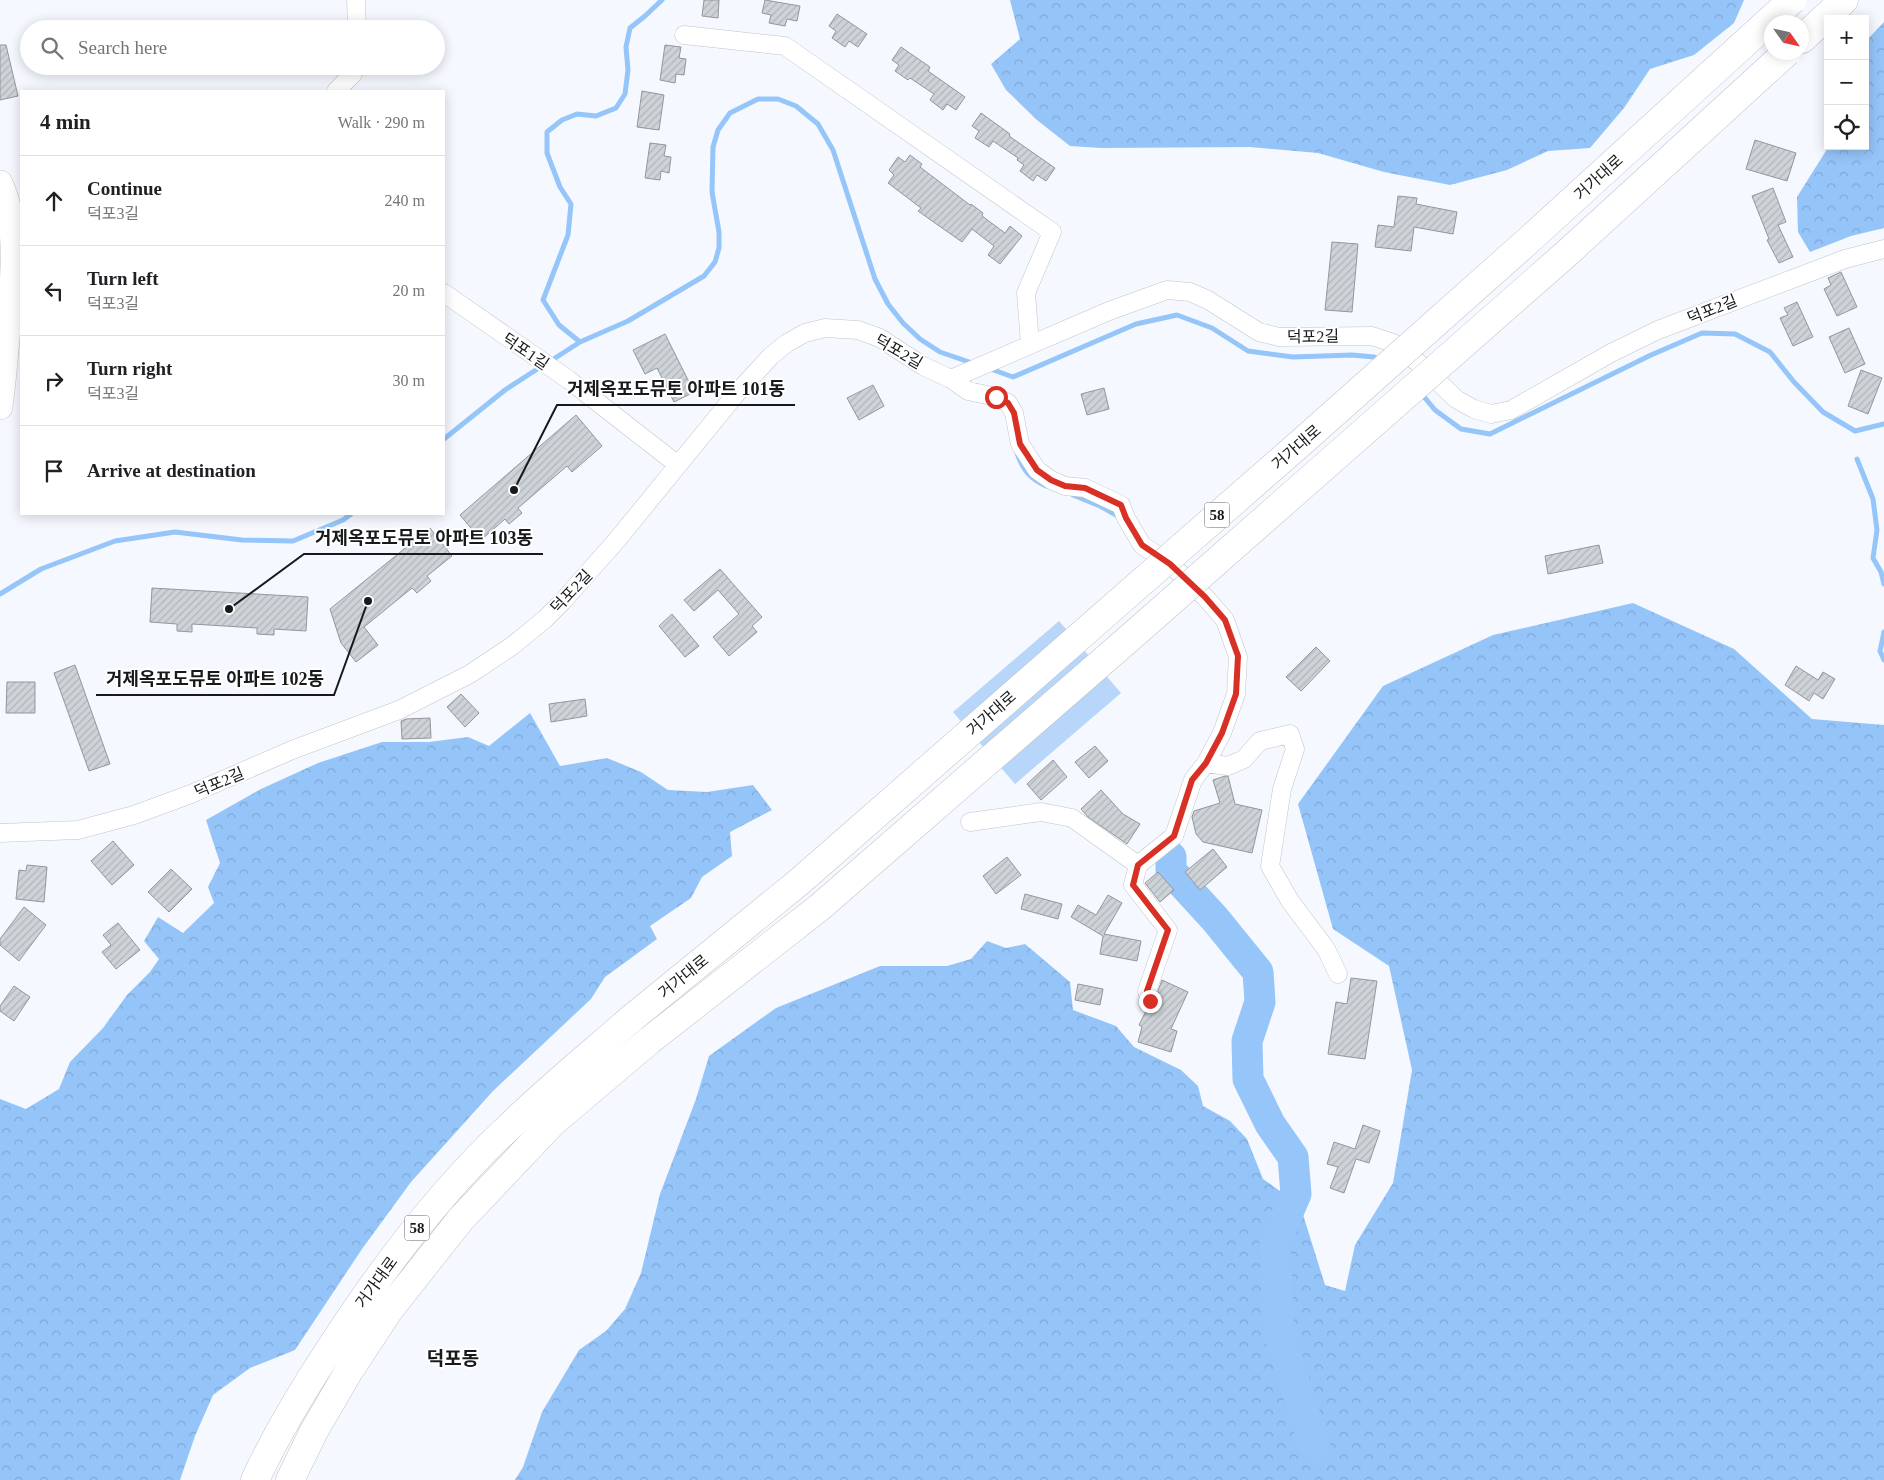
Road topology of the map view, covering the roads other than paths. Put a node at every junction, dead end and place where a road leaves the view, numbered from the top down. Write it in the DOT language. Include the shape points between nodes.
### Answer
graph roads {
  1 [pos="356,0"];
  2 [pos="1792,0"];
  3 [pos="1844,0"];
  4 [pos="357,20"];
  5 [pos="1809,32"];
  6 [pos="684,35"];
  7 [pos="1778,60"];
  8 [pos="352,75"];
  9 [pos="337,90"];
  10 [pos="9,190"];
  11 [pos="1884,249"];
  12 [pos="445,294"];
  13 [pos="1030,344"];
  14 [pos="951,379"];
  15 [pos="0,408"];
  16 [pos="678,465"];
  17 [pos="1206,763"];
  18 [pos="970,822"];
  19 [pos="0,833"];
  20 [pos="1138,865"];
  21 [pos="1338,974"];
  22 [pos="1150,1001"];
  23 [pos="314,1431"];
  24 [pos="256,1480"];
  25 [pos="290,1480"];
  26 [pos="307,1480"];
  1 -- 4 [label="street"];
  2 -- 24 [label="highway, 거가대로 / 58, bridge" via="1530,240 1304,440 799,882 632,1018 509,1126 445,1194 354,1311 272,1443"];
  3 -- 5 [label="highway"];
  6 -- 13 [label="street" via="785,46 1052,232 1026,293"];
  7 -- 23 [label="highway, 거가대로 / 58, bridge" via="1566,254 820,907 650,1040 552,1123 461,1219 390,1310"];
  8 -- 9 [label="street"];
  10 -- 15 [label="street" via="14,271"];
  11 -- 13 [label="street, 덕포2길" via="1845,259 1658,330 1511,410 1491,414 1456,399 1393,343 1372,336 1278,337 1259,332 1190,292 1167,290"];
  12 -- 16 [label="street, 덕포1길" via="569,380"];
  13 -- 14 [label="street, 덕포2길"];
  14 -- 16 [label="street, 덕포2길" via="923,366 880,338 858,330 825,328 804,333 771,356"];
  14 -- 17 [label="street" via="968,391 1008,403 1014,413 1020,444 1037,470 1065,486 1085,488 1121,505 1142,545 1170,564 1225,620 1238,656 1236,694 1222,733"];
  16 -- 19 [label="street, 덕포2길" via="563,601 512,646 470,674 399,710 134,815 78,830"];
  17 -- 20 [label="street" via="1192,780 1174,836"];
  17 -- 21 [label="street" via="1228,766 1244,759 1260,742 1290,734 1295,749 1282,789 1270,866 1290,901 1326,950"];
  18 -- 20 [label="street" via="1041,812 1072,818"];
  20 -- 22 [label="street" via="1133,885 1168,930 1147,991"];
  23 -- 25 [label="highway, 거가대로 / 58"];
  23 -- 26 [label="highway" via="320,1440"];
}
